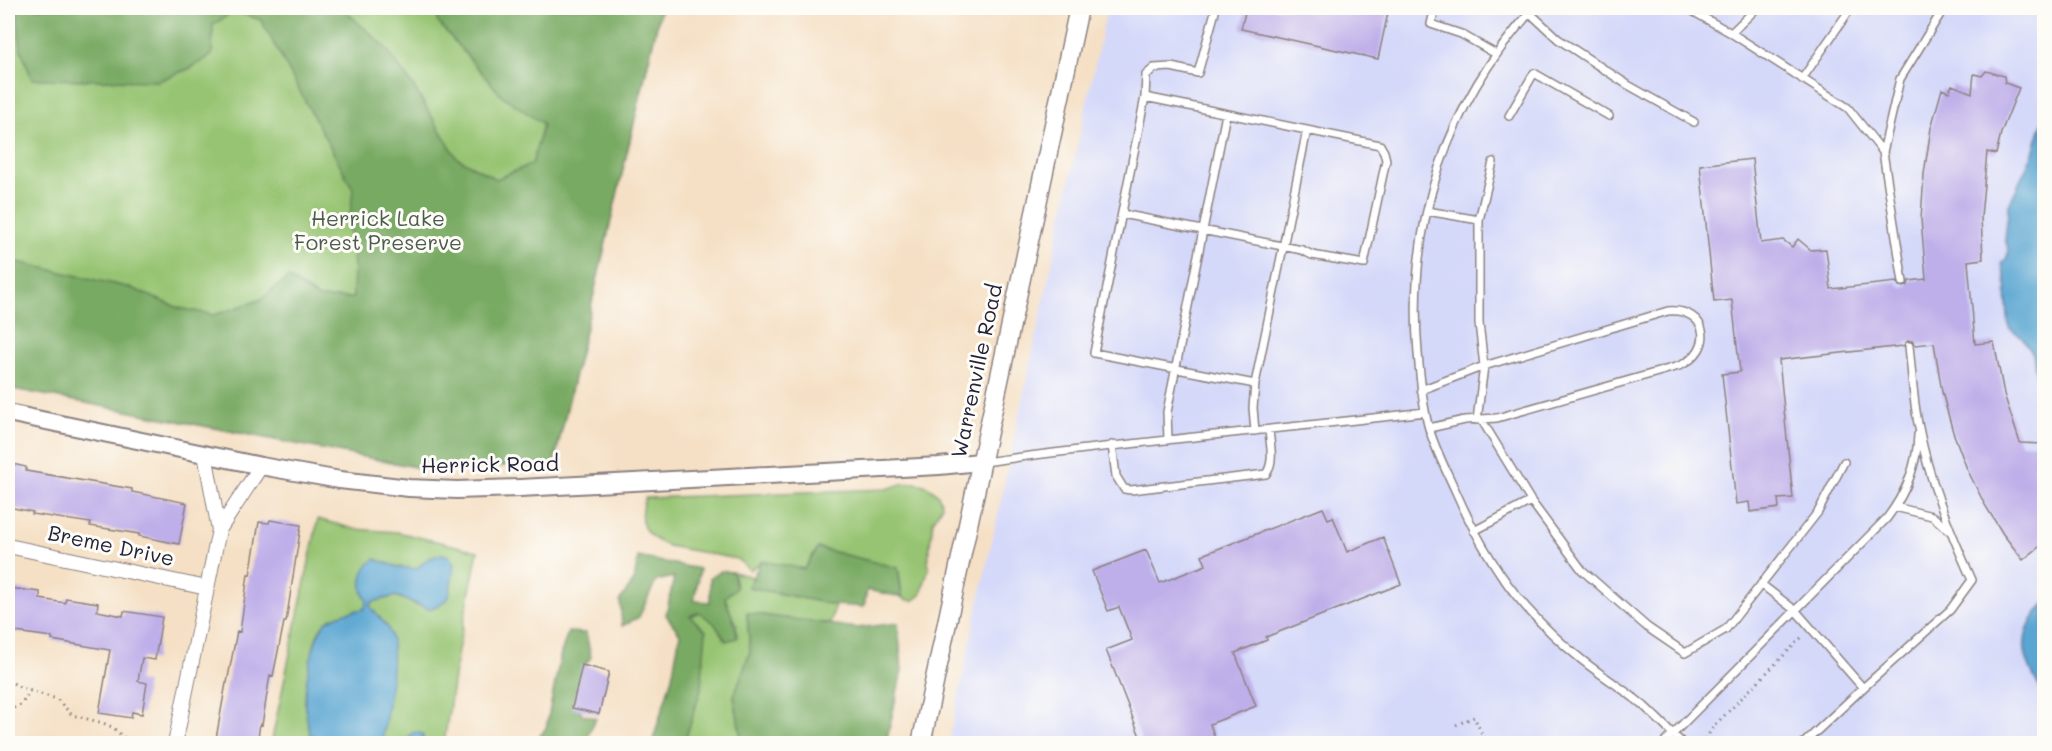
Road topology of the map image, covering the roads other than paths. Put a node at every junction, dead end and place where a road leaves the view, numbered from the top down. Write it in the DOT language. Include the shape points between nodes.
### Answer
graph roads {
  1 [pos="1078,8"];
  2 [pos="1216,8"];
  3 [pos="1435,8"];
  4 [pos="1687,8"];
  5 [pos="1757,8"];
  6 [pos="1851,8"];
  7 [pos="1944,8"];
  8 [pos="1532,10"];
  9 [pos="1731,33"];
  10 [pos="1496,54"];
  11 [pos="1802,79"];
  12 [pos="1145,97"];
  13 [pos="1226,114"];
  14 [pos="1509,116"];
  15 [pos="1610,116"];
  16 [pos="1694,122"];
  17 [pos="1307,130"];
  18 [pos="1883,152"];
  19 [pos="1493,162"];
  20 [pos="1427,211"];
  21 [pos="1122,214"];
  22 [pos="1479,220"];
  23 [pos="1203,231"];
  24 [pos="1283,246"];
  25 [pos="1903,282"];
  26 [pos="1910,346"];
  27 [pos="1484,366"];
  28 [pos="1175,369"];
  29 [pos="1255,384"];
  30 [pos="1421,390"];
  31 [pos="1425,412"];
  32 [pos="8,413"];
  33 [pos="1479,419"];
  34 [pos="1918,427"];
  35 [pos="1429,428"];
  36 [pos="1269,430"];
  37 [pos="1255,431"];
  38 [pos="1168,440"];
  39 [pos="1112,445"];
  40 [pos="205,454"];
  41 [pos="980,462"];
  42 [pos="1844,462"];
  43 [pos="261,466"];
  44 [pos="1531,501"];
  45 [pos="1895,507"];
  46 [pos="219,530"];
  47 [pos="1474,531"];
  48 [pos="1950,531"];
  49 [pos="8,546"];
  50 [pos="1761,584"];
  51 [pos="207,588"];
  52 [pos="1796,611"];
  53 [pos="1863,688"];
  54 [pos="1673,733"];
  55 [pos="175,744"];
  56 [pos="921,744"];
  57 [pos="1663,744"];
  58 [pos="1683,744"];
  59 [pos="1803,744"];
  1 -- 41 [label="main road, Warrenville Road"];
  2 -- 12 [label="lane" via="1198,73 1154,68 1146,75"];
  3 -- 10 [label="lane" via="1431,24 1461,34"];
  4 -- 9 [label="lane"];
  5 -- 9 [label="lane"];
  6 -- 11 [label="lane"];
  7 -- 18 [label="lane" via="1900,79"];
  8 -- 10 [label="lane"];
  8 -- 16 [label="lane" via="1558,39"];
  9 -- 11 [label="lane"];
  10 -- 20 [label="lane" via="1448,143"];
  11 -- 18 [label="lane" via="1848,108"];
  12 -- 13 [label="lane"];
  12 -- 21 [label="lane"];
  13 -- 17 [label="lane"];
  13 -- 23 [label="lane"];
  14 -- 15 [label="lane" via="1534,73"];
  17 -- 24 [label="lane"];
  17 -- 24 [label="lane" via="1380,145 1386,160 1364,264"];
  18 -- 25 [label="lane"];
  19 -- 22 [label="lane"];
  20 -- 22 [label="lane"];
  20 -- 30 [label="lane" via="1416,282"];
  21 -- 23 [label="lane"];
  21 -- 28 [label="lane" via="1094,353"];
  22 -- 27 [label="lane" via="1479,323"];
  23 -- 24 [label="lane"];
  23 -- 28 [label="lane"];
  24 -- 29 [label="lane"];
  26 -- 34 [label="lane"];
  27 -- 30 [label="lane"];
  27 -- 33 [label="lane"];
  27 -- 33 [label="lane" via="1668,311 1688,313 1702,331 1698,353 1679,366 1497,418"];
  28 -- 29 [label="lane"];
  28 -- 38 [label="lane" via="1167,412"];
  29 -- 37 [label="lane"];
  30 -- 31 [label="lane"];
  31 -- 35 [label="lane"];
  31 -- 36 [label="lane"];
  32 -- 40 [label="street, Herrick Road"];
  33 -- 35 [label="lane"];
  33 -- 44 [label="lane"];
  34 -- 45 [label="lane" via="1912,473"];
  34 -- 48 [label="lane"];
  35 -- 47 [label="lane"];
  36 -- 37 [label="lane"];
  36 -- 39 [label="lane" via="1271,461 1266,474 1131,490 1124,489 1116,476"];
  37 -- 38 [label="lane"];
  38 -- 39 [label="lane"];
  39 -- 41 [label="lane"];
  40 -- 43 [label="street, Herrick Road"];
  40 -- 46 [label="street"];
  41 -- 43 [label="street, Herrick Road" via="458,490 387,486"];
  41 -- 56 [label="main road, Warrenville Road"];
  42 -- 50 [label="lane" via="1818,512"];
  43 -- 46 [label="street"];
  44 -- 47 [label="lane"];
  44 -- 50 [label="lane" via="1582,570 1647,627 1685,653 1726,629"];
  45 -- 48 [label="lane" via="1932,516"];
  45 -- 52 [label="lane"];
  46 -- 51 [label="street"];
  47 -- 54 [label="lane" via="1526,607 1582,660 1643,705"];
  48 -- 53 [label="lane" via="1972,580 1950,610"];
  49 -- 51 [label="street, Breme Drive"];
  50 -- 52 [label="lane"];
  51 -- 55 [label="street"];
  52 -- 53 [label="lane"];
  52 -- 54 [label="lane"];
  53 -- 59 [label="lane"];
  54 -- 57 [label="lane"];
  54 -- 58 [label="lane"];
}
